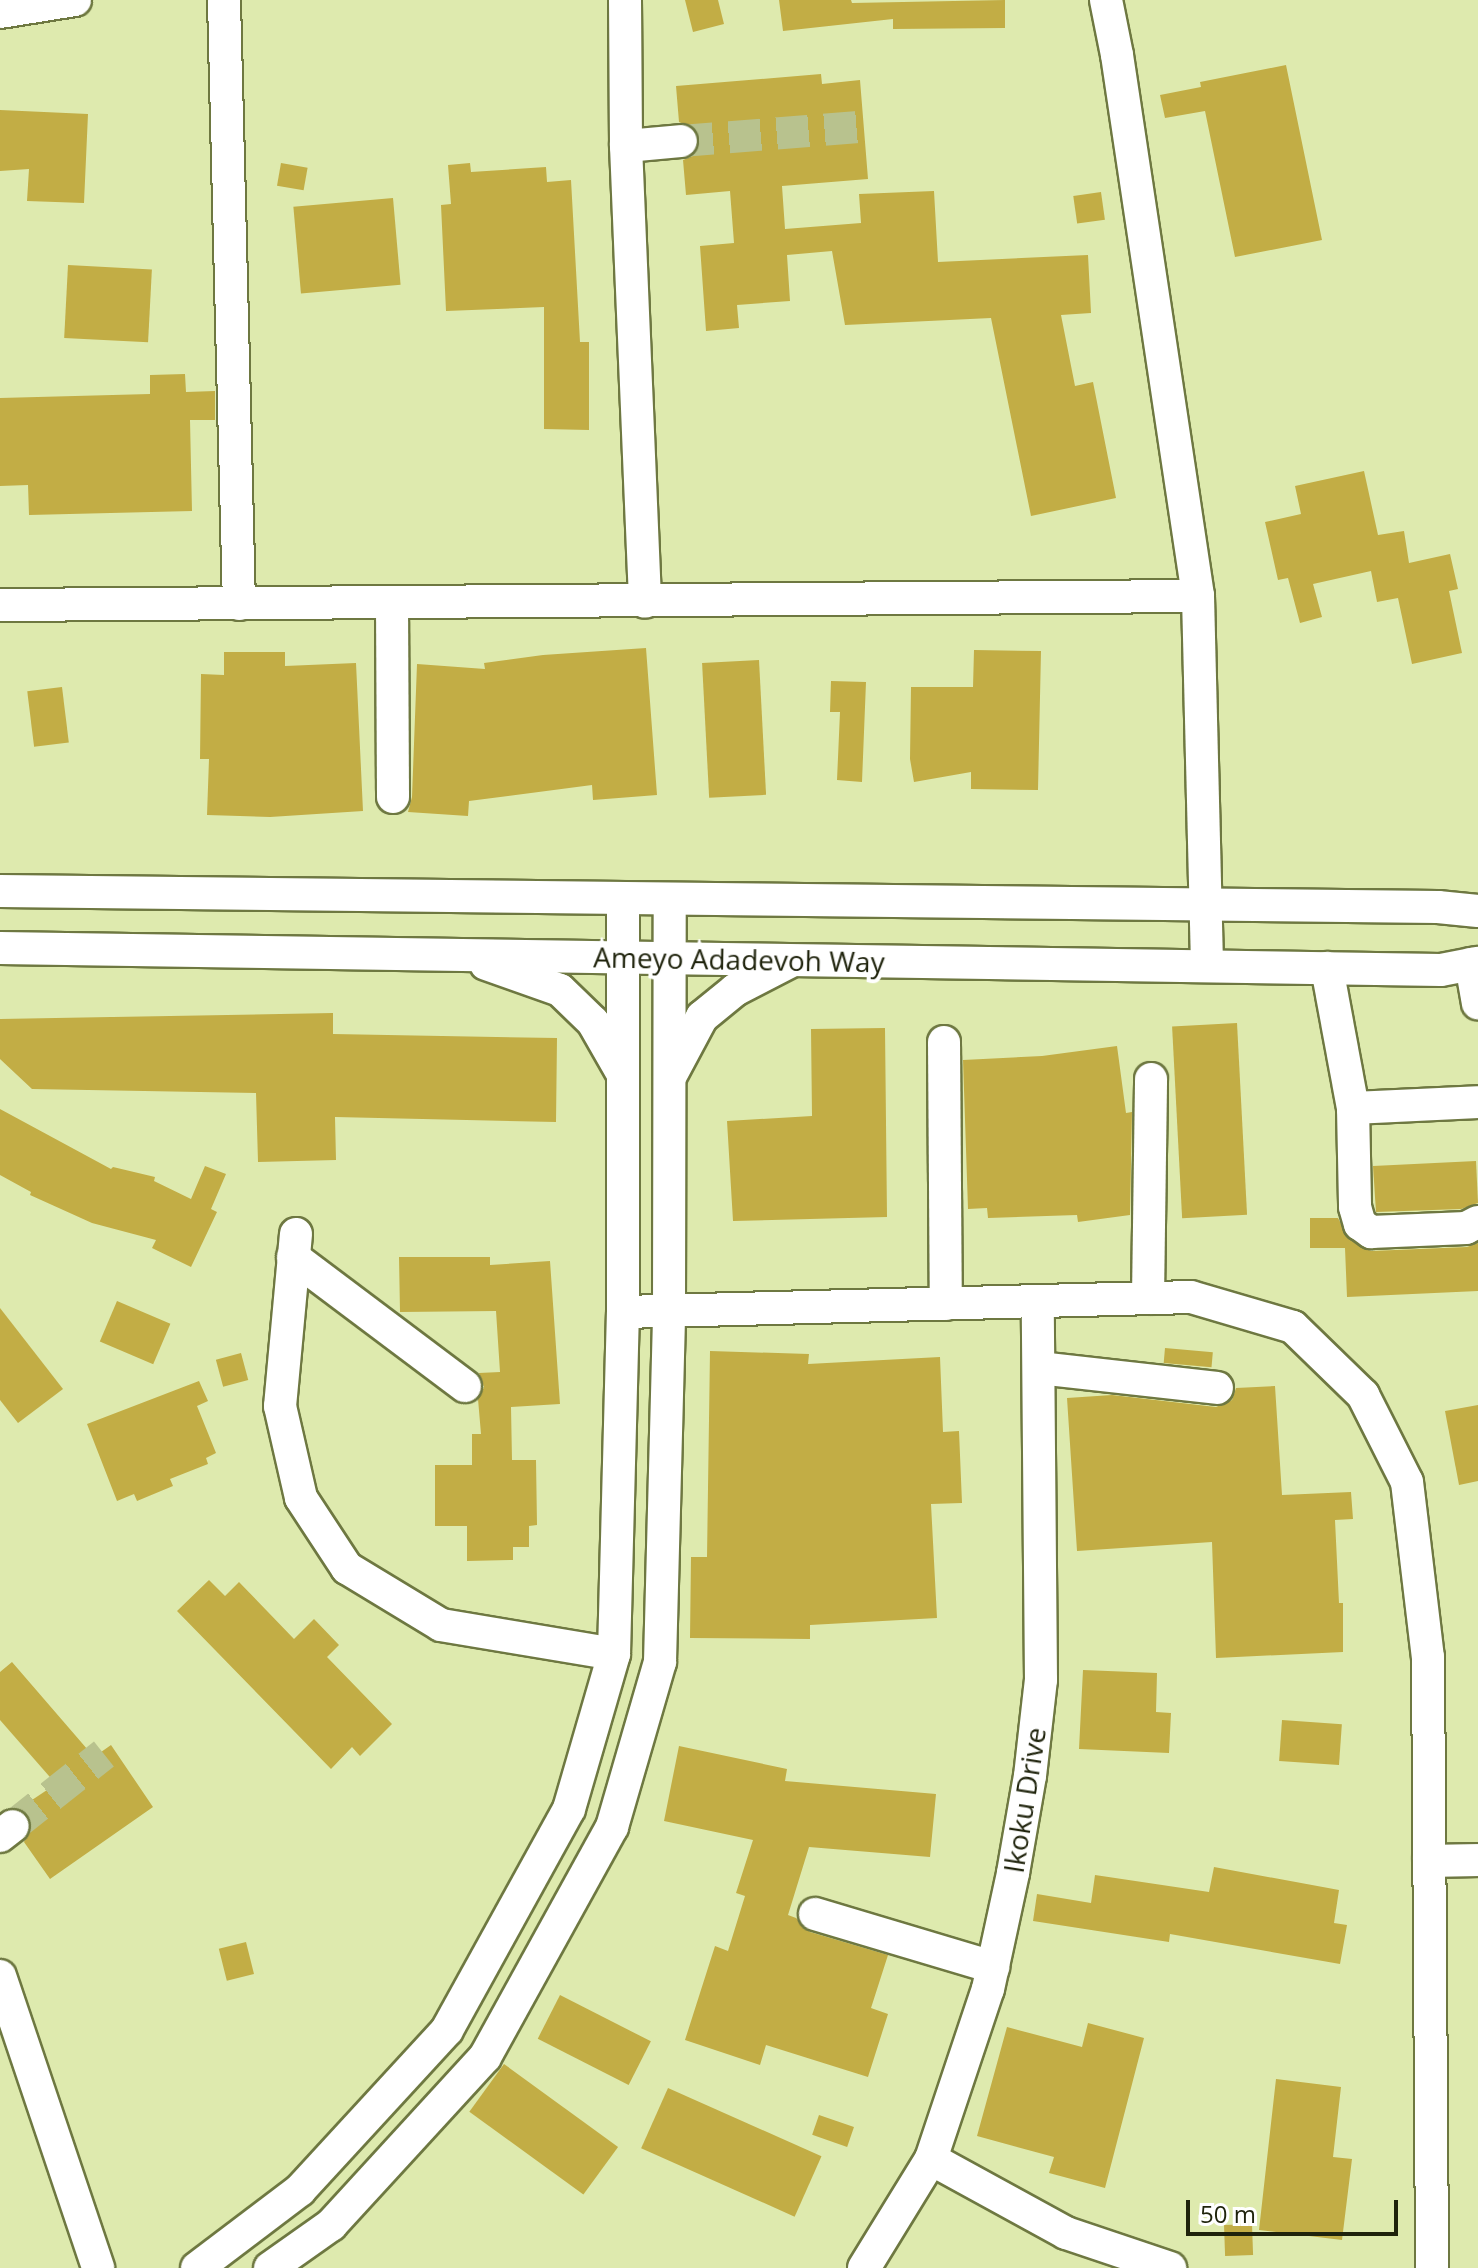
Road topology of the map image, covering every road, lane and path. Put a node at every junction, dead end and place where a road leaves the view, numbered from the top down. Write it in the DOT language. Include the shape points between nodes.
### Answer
graph roads {
  1 [pos="75,0"];
  2 [pos="224,0"];
  3 [pos="625,0"];
  4 [pos="1106,0"];
  5 [pos="0,12"];
  6 [pos="681,141"];
  7 [pos="626,146"];
  8 [pos="1198,596"];
  9 [pos="645,602"];
  10 [pos="392,603"];
  11 [pos="239,604"];
  12 [pos="0,605"];
  13 [pos="393,797"];
  14 [pos="0,891"];
  15 [pos="623,898"];
  16 [pos="670,899"];
  17 [pos="1204,905"];
  18 [pos="1478,911"];
  19 [pos="0,948"];
  20 [pos="460,955"];
  21 [pos="623,958"];
  22 [pos="670,958"];
  23 [pos="794,960"];
  24 [pos="1475,964"];
  25 [pos="1207,966"];
  26 [pos="1327,968"];
  27 [pos="1478,1003"];
  28 [pos="944,1042"];
  29 [pos="623,1075"];
  30 [pos="670,1078"];
  31 [pos="1151,1079"];
  32 [pos="1478,1102"];
  33 [pos="1353,1108"];
  34 [pos="1478,1222"];
  35 [pos="1148,1298"];
  36 [pos="1038,1301"];
  37 [pos="946,1304"];
  38 [pos="669,1311"];
  39 [pos="623,1312"];
  40 [pos="1039,1368"];
  41 [pos="465,1386"];
  42 [pos="1217,1388"];
  43 [pos="614,1654"];
  44 [pos="1478,1860"];
  45 [pos="1429,1861"];
  46 [pos="815,1914"];
  47 [pos="993,1967"];
  48 [pos="0,1976"];
  49 [pos="931,2159"];
  50 [pos="98,2268"];
  51 [pos="197,2268"];
  52 [pos="270,2268"];
  53 [pos="864,2268"];
  54 [pos="1170,2268"];
  55 [pos="1432,2268"];
  1 -- 5 [label="street"];
  2 -- 11 [label="street"];
  3 -- 7 [label="street"];
  4 -- 8 [label="street"];
  6 -- 7 [label="street"];
  7 -- 9 [label="street"];
  8 -- 9 [label="street"];
  8 -- 17 [label="street"];
  9 -- 10 [label="street"];
  10 -- 11 [label="street"];
  10 -- 13 [label="street"];
  11 -- 12 [label="street"];
  14 -- 15 [label="street, Ameyo Adadevoh Way"];
  15 -- 16 [label="street, Ameyo Adadevoh Way"];
  15 -- 21 [label="street"];
  16 -- 17 [label="street, Ameyo Adadevoh Way"];
  16 -- 22 [label="street"];
  17 -- 18 [label="street, Ameyo Adadevoh Way"];
  17 -- 25 [label="street"];
  19 -- 20 [label="street, Ameyo Adadevoh Way"];
  20 -- 21 [label="street, Ameyo Adadevoh Way"];
  20 -- 29 [label="street" via="560,990 593,1022"];
  21 -- 22 [label="street, Ameyo Adadevoh Way"];
  21 -- 29 [label="street"];
  22 -- 23 [label="street, Ameyo Adadevoh Way"];
  22 -- 30 [label="street"];
  23 -- 25 [label="street, Ameyo Adadevoh Way"];
  23 -- 30 [label="street" via="735,990 702,1017"];
  24 -- 26 [label="street, Ameyo Adadevoh Way" via="1441,970"];
  24 -- 27 [label="street"];
  25 -- 26 [label="street, Ameyo Adadevoh Way"];
  26 -- 33 [label="street"];
  28 -- 37 [label="street"];
  29 -- 39 [label="street"];
  30 -- 38 [label="street"];
  31 -- 35 [label="street"];
  32 -- 33 [label="street"];
  33 -- 34 [label="street" via="1360,1224 1371,1232 1466,1228"];
  35 -- 36 [label="street"];
  35 -- 45 [label="street" via="1191,1297 1293,1327 1363,1395 1407,1482 1428,1657"];
  36 -- 37 [label="street"];
  36 -- 40 [label="street, Ikoku Drive"];
  37 -- 38 [label="street"];
  38 -- 39 [label="street"];
  38 -- 52 [label="street" via="660,1662 612,1827 485,2057 331,2225"];
  39 -- 43 [label="street"];
  40 -- 42 [label="street"];
  40 -- 47 [label="street, Ikoku Drive" via="1041,1680 1030,1776"];
  41 -- 43 [label="street" via="295,1245 280,1406 301,1498 347,1568 441,1625"];
  43 -- 51 [label="street" via="569,1809 447,2030 300,2190"];
  44 -- 45 [label="street"];
  45 -- 55 [label="street"];
  46 -- 47 [label="street"];
  47 -- 49 [label="street, Ikoku Drive"];
  48 -- 50 [label="street"];
  49 -- 53 [label="street, Ikoku Drive"];
  49 -- 54 [label="street" via="1066,2233"];
}
